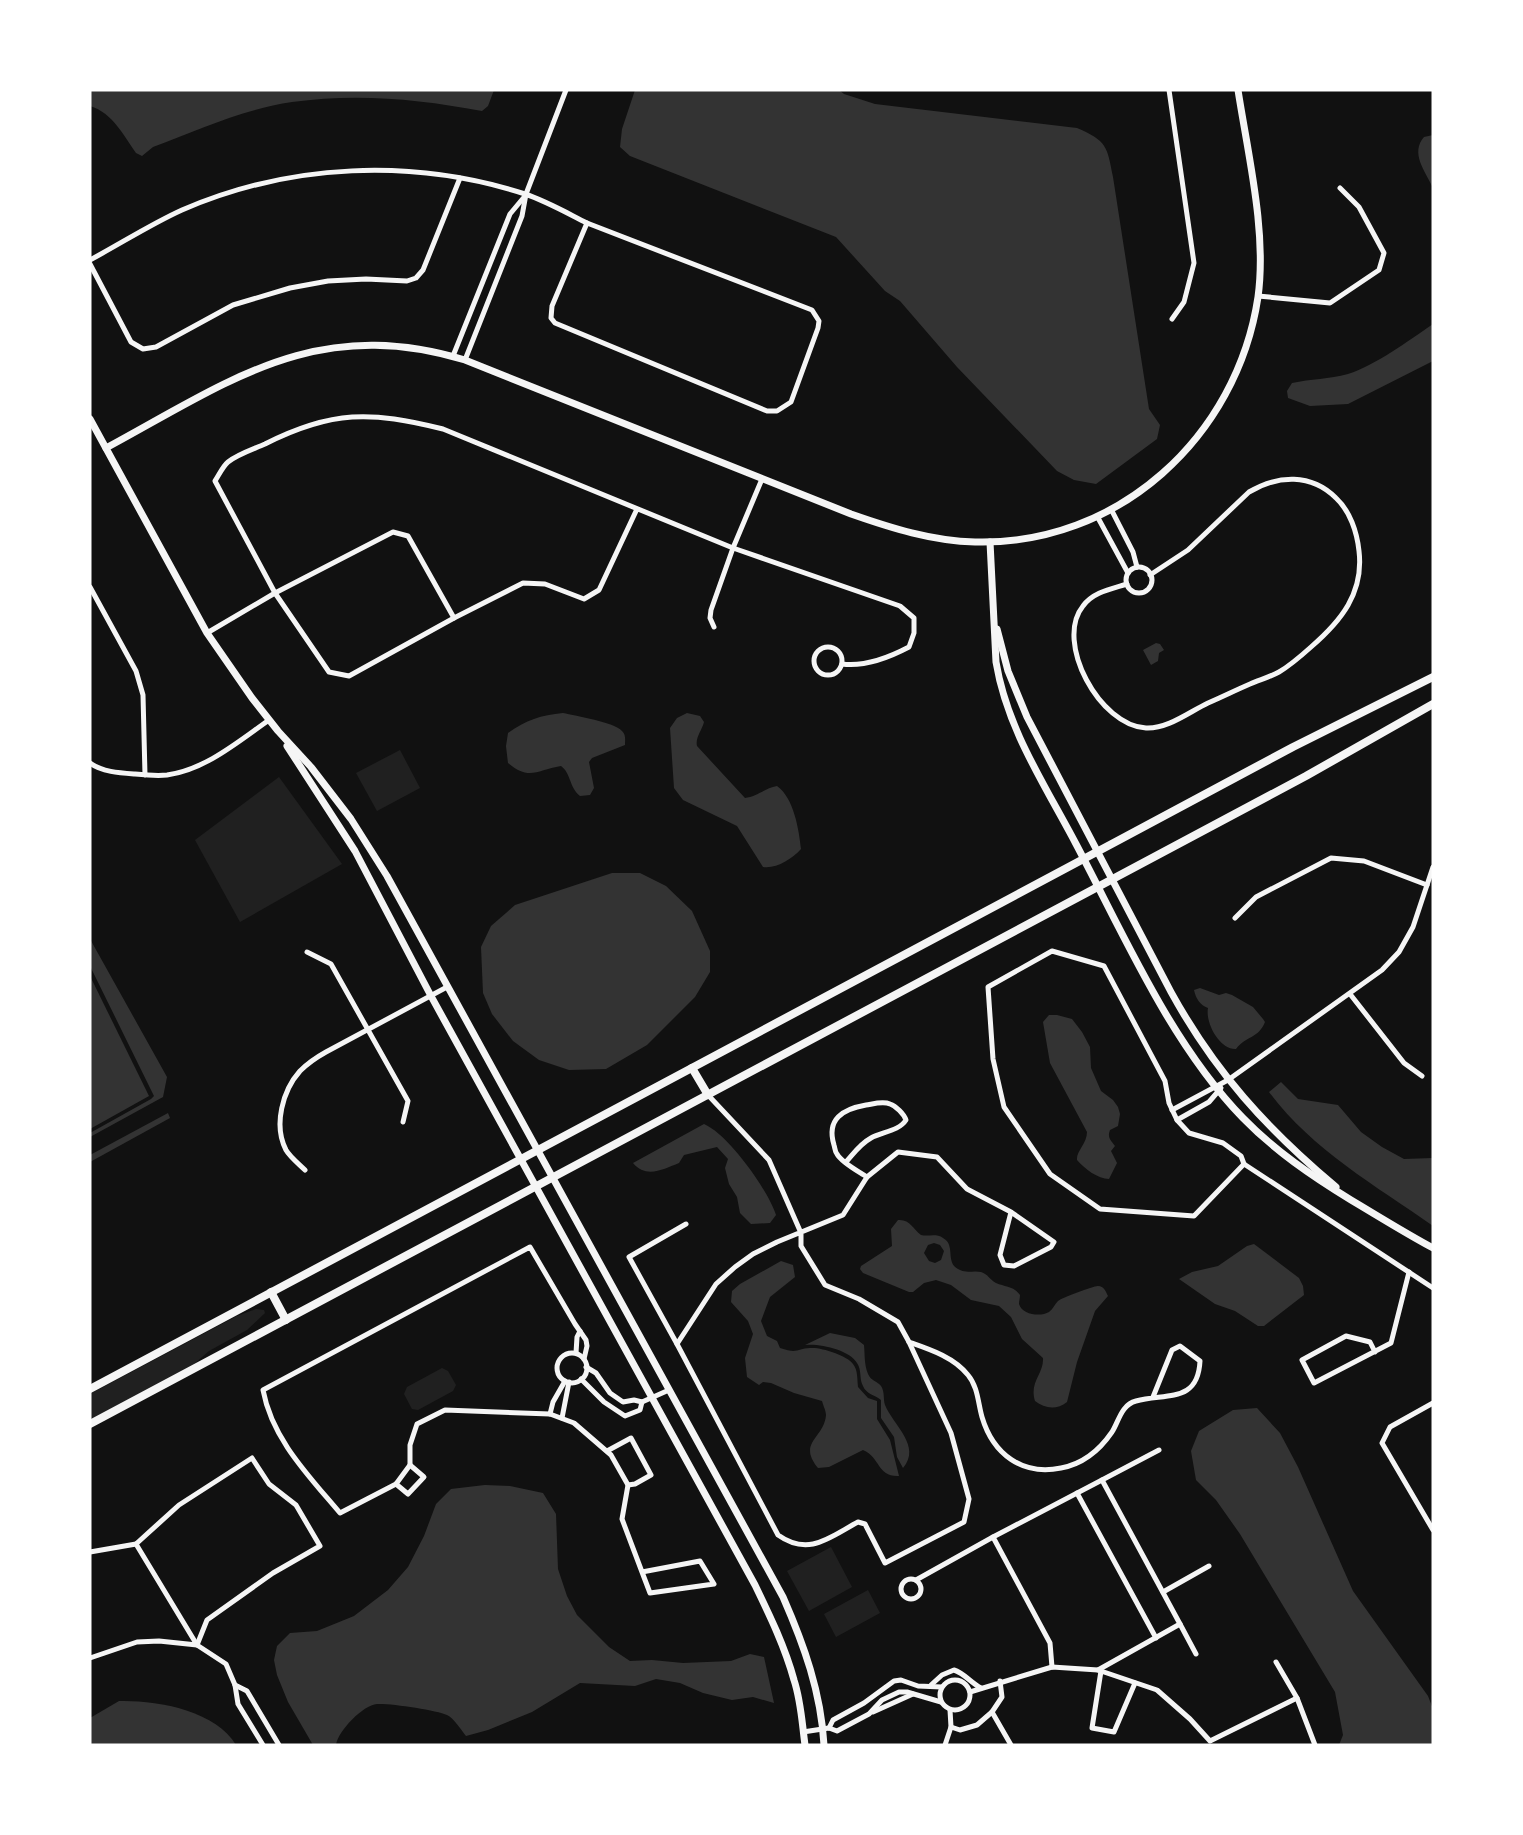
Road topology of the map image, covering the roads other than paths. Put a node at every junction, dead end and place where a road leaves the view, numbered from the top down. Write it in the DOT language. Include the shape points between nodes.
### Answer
graph roads {
  1 [pos="566,90"];
  2 [pos="1169,90"];
  3 [pos="1238,90"];
  4 [pos="460,178"];
  5 [pos="1340,188"];
  6 [pos="526,194"];
  7 [pos="587,223"];
  8 [pos="90,262"];
  9 [pos="1258,297"];
  10 [pos="1172,319"];
  11 [pos="453,356"];
  12 [pos="465,360"];
  13 [pos="90,419"];
  14 [pos="106,448"];
  15 [pos="762,478"];
  16 [pos="637,509"];
  17 [pos="1111,509"];
  18 [pos="1097,516"];
  19 [pos="990,542"];
  20 [pos="733,548"];
  21 [pos="1137,567"];
  22 [pos="1128,573"];
  23 [pos="1150,575"];
  24 [pos="1126,584"];
  25 [pos="90,587"];
  26 [pos="275,593"];
  27 [pos="993,612"];
  28 [pos="454,618"];
  29 [pos="714,627"];
  30 [pos="207,633"];
  31 [pos="842,664"];
  32 [pos="1433,677"];
  33 [pos="1433,704"];
  34 [pos="269,720"];
  35 [pos="278,731"];
  36 [pos="90,763"];
  37 [pos="145,775"];
  38 [pos="1098,851"];
  39 [pos="1084,859"];
  40 [pos="1433,867"];
  41 [pos="1113,878"];
  42 [pos="1427,885"];
  43 [pos="1098,886"];
  44 [pos="1235,918"];
  45 [pos="307,952"];
  46 [pos="447,987"];
  47 [pos="1350,994"];
  48 [pos="431,996"];
  49 [pos="369,1028"];
  50 [pos="692,1068"];
  51 [pos="1422,1076"];
  52 [pos="1228,1080"];
  53 [pos="1217,1089"];
  54 [pos="708,1095"];
  55 [pos="1172,1110"];
  56 [pos="1177,1120"];
  57 [pos="404,1122"];
  58 [pos="537,1150"];
  59 [pos="520,1159"];
  60 [pos="846,1162"];
  61 [pos="1244,1164"];
  62 [pos="305,1170"];
  63 [pos="867,1177"];
  64 [pos="553,1178"];
  65 [pos="535,1187"];
  66 [pos="1352,1200"];
  67 [pos="1011,1212"];
  68 [pos="686,1224"];
  69 [pos="801,1233"];
  70 [pos="1433,1248"];
  71 [pos="1408,1272"];
  72 [pos="1433,1288"];
  73 [pos="271,1292"];
  74 [pos="286,1320"];
  75 [pos="580,1332"];
  76 [pos="909,1342"];
  77 [pos="677,1344"];
  78 [pos="1375,1352"];
  79 [pos="576,1353"];
  80 [pos="584,1359"];
  81 [pos="586,1367"];
  82 [pos="582,1379"];
  83 [pos="567,1381"];
  84 [pos="90,1389"];
  85 [pos="669,1390"];
  86 [pos="652,1397"];
  87 [pos="1153,1397"];
  88 [pos="642,1402"];
  89 [pos="1433,1403"];
  90 [pos="550,1414"];
  91 [pos="562,1418"];
  92 [pos="90,1424"];
  93 [pos="1159,1450"];
  94 [pos="607,1451"];
  95 [pos="410,1465"];
  96 [pos="1102,1480"];
  97 [pos="396,1484"];
  98 [pos="628,1485"];
  99 [pos="1077,1493"];
  100 [pos="1431,1520"];
  101 [pos="1433,1530"];
  102 [pos="993,1537"];
  103 [pos="136,1544"];
  104 [pos="90,1551"];
  105 [pos="1209,1566"];
  106 [pos="642,1572"];
  107 [pos="916,1580"];
  108 [pos="1162,1592"];
  109 [pos="1180,1624"];
  110 [pos="1155,1638"];
  111 [pos="197,1645"];
  112 [pos="1196,1654"];
  113 [pos="90,1658"];
  114 [pos="1276,1662"];
  115 [pos="1052,1667"];
  116 [pos="1099,1671"];
  117 [pos="1000,1681"];
  118 [pos="1135,1683"];
  119 [pos="235,1685"];
  120 [pos="930,1685"];
  121 [pos="942,1687"];
  122 [pos="981,1688"];
  123 [pos="970,1692"];
  124 [pos="1297,1698"];
  125 [pos="941,1702"];
  126 [pos="950,1710"];
  127 [pos="992,1713"];
  128 [pos="951,1727"];
  129 [pos="826,1729"];
  130 [pos="803,1732"];
  131 [pos="273,1734"];
  132 [pos="261,1743"];
  133 [pos="1208,1743"];
  134 [pos="279,1745"];
  135 [pos="805,1745"];
  136 [pos="824,1745"];
  137 [pos="945,1745"];
  138 [pos="1011,1745"];
  139 [pos="1315,1745"];
  1 -- 6 [label="street"];
  2 -- 10 [label="street" via="1194,263 1185,302"];
  3 -- 9 [label="street" via="1259,226"];
  4 -- 6 [label="street"];
  4 -- 8 [label="street" via="365,170 255,184 181,211"];
  4 -- 8 [label="street" via="423,270 416,278 328,281 290,288 233,305 156,347 143,349 131,342"];
  5 -- 9 [label="street" via="1359,207 1384,253 1379,270 1330,303"];
  6 -- 7 [label="street"];
  6 -- 11 [label="street" via="510,214"];
  6 -- 12 [label="street" via="522,216"];
  7 -- 7 [label="street" via="812,310 819,321 818,328 791,402 777,411 767,411 555,323 551,318 552,306"];
  9 -- 17 [label="street" via="1242,361 1212,419 1170,467"];
  11 -- 12 [label="street"];
  11 -- 14 [label="street" via="374,345 346,345 299,354 239,376"];
  12 -- 15 [label="street"];
  13 -- 14 [label="street"];
  14 -- 30 [label="street"];
  15 -- 19 [label="street" via="897,529 945,539"];
  15 -- 20 [label="street"];
  16 -- 20 [label="street"];
  16 -- 26 [label="street" via="443,429 372,416 334,418 296,429 227,463 215,481"];
  16 -- 28 [label="street" via="599,590 584,599 545,584 523,583"];
  17 -- 18 [label="street"];
  17 -- 21 [label="street"];
  18 -- 19 [label="street" via="1041,535"];
  18 -- 22 [label="street"];
  19 -- 27 [label="street"];
  20 -- 29 [label="street" via="711,610"];
  20 -- 31 [label="street" via="900,606 914,618 909,647 855,666"];
  21 -- 22 [label="street"];
  21 -- 23 [label="street"];
  22 -- 24 [label="street"];
  23 -- 24 [label="street" via="1149,587 1143,592 1131,590"];
  23 -- 24 [label="street" via="1188,550 1249,492 1283,479 1317,484 1340,502 1352,522 1360,558 1358,585 1350,603 1305,653 1273,675 1166,725 1148,728 1127,724 1101,703 1086,677 1074,639 1077,614 1089,599"];
  25 -- 37 [label="street" via="136,671 143,695"];
  26 -- 28 [label="street" via="329,672 349,676"];
  26 -- 28 [label="street" via="393,532 408,536"];
  26 -- 30 [label="street"];
  27 -- 38 [label="street" via="1021,705"];
  27 -- 39 [label="street" via="996,662 1007,710"];
  30 -- 34 [label="street"];
  31 -- 31 [label="street" via="841,654 834,648 824,647 814,657 815,667 825,675 838,672"];
  32 -- 38 [label="main road"];
  33 -- 41 [label="main road"];
  34 -- 35 [label="street"];
  34 -- 37 [label="street" via="206,762 167,775"];
  35 -- 46 [label="street" via="311,767 367,843"];
  35 -- 48 [label="street" via="347,838"];
  36 -- 37 [label="street" via="121,774"];
  38 -- 39 [label="main road"];
  38 -- 41 [label="street"];
  39 -- 43 [label="street"];
  39 -- 50 [label="main road"];
  40 -- 42 [label="street"];
  41 -- 43 [label="main road"];
  41 -- 52 [label="street" via="1183,1012"];
  42 -- 44 [label="street" via="1364,861 1331,858 1256,897"];
  42 -- 47 [label="street" via="1413,927 1398,952 1382,970"];
  43 -- 53 [label="street" via="1170,1020"];
  43 -- 54 [label="main road"];
  45 -- 49 [label="street" via="332,964"];
  46 -- 48 [label="street"];
  46 -- 58 [label="street"];
  47 -- 51 [label="street" via="1404,1063"];
  47 -- 52 [label="street"];
  48 -- 49 [label="street"];
  48 -- 59 [label="street"];
  49 -- 57 [label="street" via="408,1101"];
  49 -- 62 [label="street" via="312,1060 283,1100 280,1116 286,1150"];
  50 -- 54 [label="main road"];
  50 -- 58 [label="main road"];
  52 -- 53 [label="street"];
  52 -- 66 [label="street" via="1281,1139"];
  53 -- 55 [label="street"];
  53 -- 56 [label="street" via="1209,1102"];
  53 -- 66 [label="street" via="1275,1147"];
  54 -- 64 [label="main road"];
  54 -- 69 [label="street" via="769,1160"];
  55 -- 56 [label="street"];
  55 -- 61 [label="street" via="1165,1081 1104,966 1052,951 988,987 993,1059 1004,1107 1050,1174 1100,1209 1194,1216"];
  56 -- 61 [label="street" via="1189,1133 1223,1143 1241,1156"];
  58 -- 59 [label="main road"];
  58 -- 64 [label="street"];
  59 -- 65 [label="street"];
  59 -- 73 [label="main road"];
  60 -- 60 [label="street" via="837,1155 831,1137 836,1118 849,1108 879,1103 889,1104 905,1115 903,1125 872,1137"];
  60 -- 63 [label="street"];
  61 -- 71 [label="street"];
  63 -- 67 [label="street" via="898,1152 937,1157 967,1189"];
  63 -- 69 [label="street" via="843,1215"];
  64 -- 65 [label="main road"];
  64 -- 85 [label="street"];
  65 -- 74 [label="main road"];
  65 -- 86 [label="street"];
  66 -- 70 [label="street"];
  67 -- 67 [label="street" via="1000,1256 1004,1264 1014,1266 1054,1242"];
  68 -- 77 [label="street" via="629,1257"];
  69 -- 76 [label="street" via="801,1245 825,1285 898,1322"];
  69 -- 77 [label="street" via="753,1254 716,1284"];
  71 -- 72 [label="street"];
  71 -- 78 [label="street" via="1391,1343"];
  73 -- 74 [label="main road"];
  73 -- 84 [label="main road"];
  74 -- 92 [label="main road"];
  75 -- 79 [label="street"];
  75 -- 80 [label="street" via="587,1346"];
  75 -- 97 [label="street" via="530,1247 263,1390 266,1406 288,1451 340,1513"];
  76 -- 77 [label="street" via="951,1433 969,1499 964,1522 885,1563 865,1524 858,1522 813,1546 788,1542 778,1535"];
  76 -- 87 [label="street" via="937,1352 966,1372 975,1386 988,1434 1001,1453 1036,1469 1059,1469 1080,1463 1112,1432 1130,1403"];
  78 -- 78 [label="street" via="1314,1383 1302,1360 1346,1336 1370,1342"];
  79 -- 80 [label="street"];
  79 -- 83 [label="street" via="559,1360 557,1369"];
  80 -- 81 [label="street"];
  81 -- 82 [label="street"];
  81 -- 88 [label="street" via="596,1372 616,1398"];
  82 -- 83 [label="street"];
  82 -- 88 [label="street" via="604,1402 625,1416 640,1410"];
  83 -- 90 [label="street"];
  83 -- 91 [label="street"];
  85 -- 86 [label="street"];
  85 -- 129 [label="street" via="783,1597 798,1631"];
  86 -- 88 [label="street"];
  86 -- 130 [label="street" via="770,1616 795,1682"];
  87 -- 87 [label="street" via="1172,1350 1180,1346 1200,1361 1199,1377 1191,1387 1178,1395"];
  89 -- 100 [label="street" via="1390,1427 1382,1443"];
  90 -- 91 [label="street"];
  90 -- 95 [label="street" via="445,1410 417,1424 410,1445"];
  91 -- 94 [label="street" via="574,1423"];
  93 -- 96 [label="street"];
  94 -- 98 [label="street"];
  94 -- 98 [label="street" via="631,1438 651,1474"];
  95 -- 97 [label="street"];
  95 -- 97 [label="street" via="424,1477 408,1494"];
  96 -- 99 [label="street"];
  96 -- 108 [label="street"];
  98 -- 106 [label="street" via="622,1519"];
  99 -- 102 [label="street"];
  99 -- 110 [label="street"];
  100 -- 101 [label="street"];
  102 -- 107 [label="street"];
  102 -- 115 [label="street" via="1050,1643"];
  103 -- 104 [label="street"];
  103 -- 111 [label="street"];
  103 -- 111 [label="street" via="179,1505 252,1458 269,1484 296,1505 320,1546 273,1573 207,1620"];
  105 -- 108 [label="street"];
  106 -- 106 [label="street" via="650,1593 714,1584 700,1561"];
  108 -- 109 [label="street"];
  109 -- 110 [label="street"];
  109 -- 112 [label="street"];
  110 -- 116 [label="street"];
  111 -- 113 [label="street" via="137,1642"];
  111 -- 119 [label="street" via="226,1664"];
  114 -- 124 [label="street"];
  115 -- 116 [label="street"];
  115 -- 117 [label="street"];
  116 -- 118 [label="street"];
  116 -- 118 [label="street" via="1092,1728 1114,1732"];
  117 -- 122 [label="street"];
  117 -- 127 [label="street" via="1002,1697"];
  118 -- 133 [label="street" via="1157,1690 1190,1719"];
  119 -- 131 [label="street" via="247,1691"];
  119 -- 132 [label="street" via="238,1704"];
  120 -- 121 [label="street"];
  120 -- 122 [label="street" via="954,1670"];
  120 -- 129 [label="street" via="894,1681 833,1720"];
  121 -- 123 [label="street" via="957,1680"];
  121 -- 125 [label="street"];
  122 -- 123 [label="street"];
  123 -- 126 [label="street" via="963,1708"];
  124 -- 133 [label="street"];
  124 -- 139 [label="street"];
  125 -- 126 [label="street"];
  125 -- 129 [label="street" via="899,1692 882,1700 872,1713 837,1731"];
  126 -- 128 [label="street"];
  127 -- 128 [label="street" via="977,1725 960,1730"];
  127 -- 138 [label="street"];
  128 -- 137 [label="street"];
  129 -- 130 [label="street"];
  129 -- 136 [label="street"];
  130 -- 135 [label="street"];
  131 -- 132 [label="street"];
  131 -- 134 [label="street"];
}
